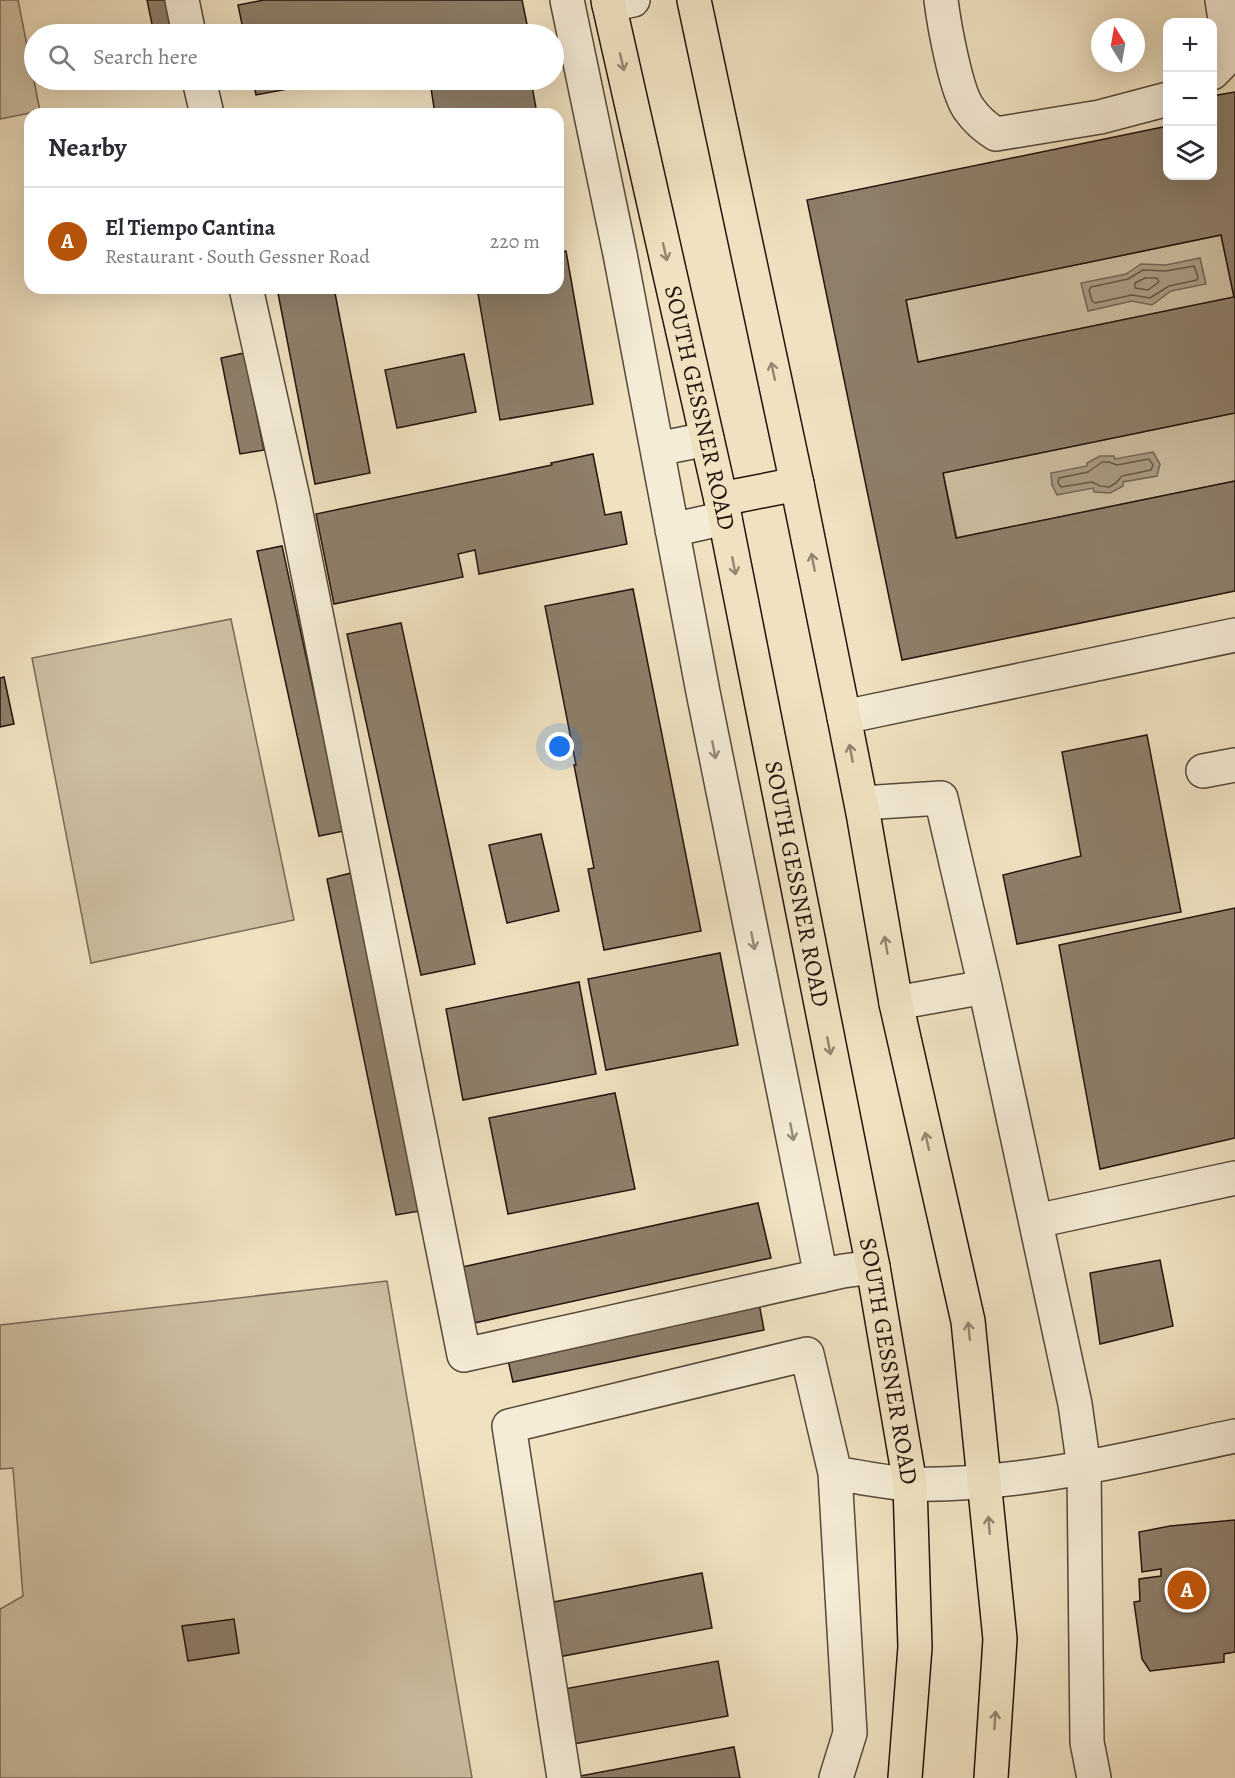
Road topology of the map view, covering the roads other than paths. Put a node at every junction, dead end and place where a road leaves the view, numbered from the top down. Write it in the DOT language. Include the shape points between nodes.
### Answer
graph roads {
  1 [pos="182,0"];
  2 [pos="567,0"];
  3 [pos="694,0"];
  4 [pos="940,0"];
  5 [pos="1222,0"];
  6 [pos="616,2"];
  7 [pos="187,24"];
  8 [pos="1213,72"];
  9 [pos="201,90"];
  10 [pos="1163,100"];
  11 [pos="206,108"];
  12 [pos="247,294"];
  13 [pos="707,439"];
  14 [pos="657,449"];
  15 [pos="797,484"];
  16 [pos="723,508"];
  17 [pos="672,530"];
  18 [pos="1235,635"];
  19 [pos="844,717"];
  20 [pos="1235,765"];
  21 [pos="1203,771"];
  22 [pos="861,803"];
  23 [pos="985,987"];
  24 [pos="896,1003"];
  25 [pos="1235,1178"];
  26 [pos="1036,1221"];
  27 [pos="846,1271"];
  28 [pos="1235,1436"];
  29 [pos="1084,1468"];
  30 [pos="835,1473"];
  31 [pos="985,1481"];
  32 [pos="910,1484"];
  33 [pos="564,1778"];
  34 [pos="836,1778"];
  35 [pos="905,1778"];
  36 [pos="991,1778"];
  37 [pos="1094,1778"];
  1 -- 7 [label="lane"];
  2 -- 14 [label="lane"];
  15 -- 3 [label="main road, one-way"];
  4 -- 10 [label="lane" via="967,107 996,135 1100,117"];
  5 -- 8 [label="lane" via="1229,46 1226,59"];
  6 -- 13 [label="main road, SOUTH GESSNER ROAD, one-way"];
  9 -- 11 [label="lane"];
  12 -- 27 [label="lane" via="293,498 464,1355"];
  13 -- 14 [label="lane"];
  13 -- 16 [label="main road, SOUTH GESSNER ROAD"];
  14 -- 17 [label="lane"];
  15 -- 16 [label="main road"];
  19 -- 15 [label="main road, one-way"];
  16 -- 17 [label="lane"];
  16 -- 27 [label="main road, SOUTH GESSNER ROAD, one-way"];
  17 -- 27 [label="lane, one-way" via="703,692"];
  18 -- 19 [label="lane"];
  22 -- 19 [label="main road, one-way"];
  20 -- 21 [label="lane"];
  22 -- 23 [label="lane" via="941,798"];
  24 -- 22 [label="main road, one-way"];
  23 -- 24 [label="lane"];
  23 -- 26 [label="lane"];
  31 -- 24 [label="main road, one-way" via="968,1322"];
  25 -- 26 [label="lane"];
  26 -- 29 [label="lane" via="1075,1404"];
  27 -- 32 [label="main road, SOUTH GESSNER ROAD"];
  28 -- 29 [label="lane"];
  29 -- 31 [label="lane"];
  29 -- 37 [label="lane" via="1087,1742"];
  30 -- 32 [label="lane"];
  30 -- 33 [label="lane" via="807,1354 509,1426"];
  30 -- 34 [label="lane" via="850,1733"];
  31 -- 32 [label="lane"];
  36 -- 31 [label="main road, one-way" via="1000,1639"];
  32 -- 35 [label="main road, SOUTH GESSNER ROAD" via="915,1647"];
}
